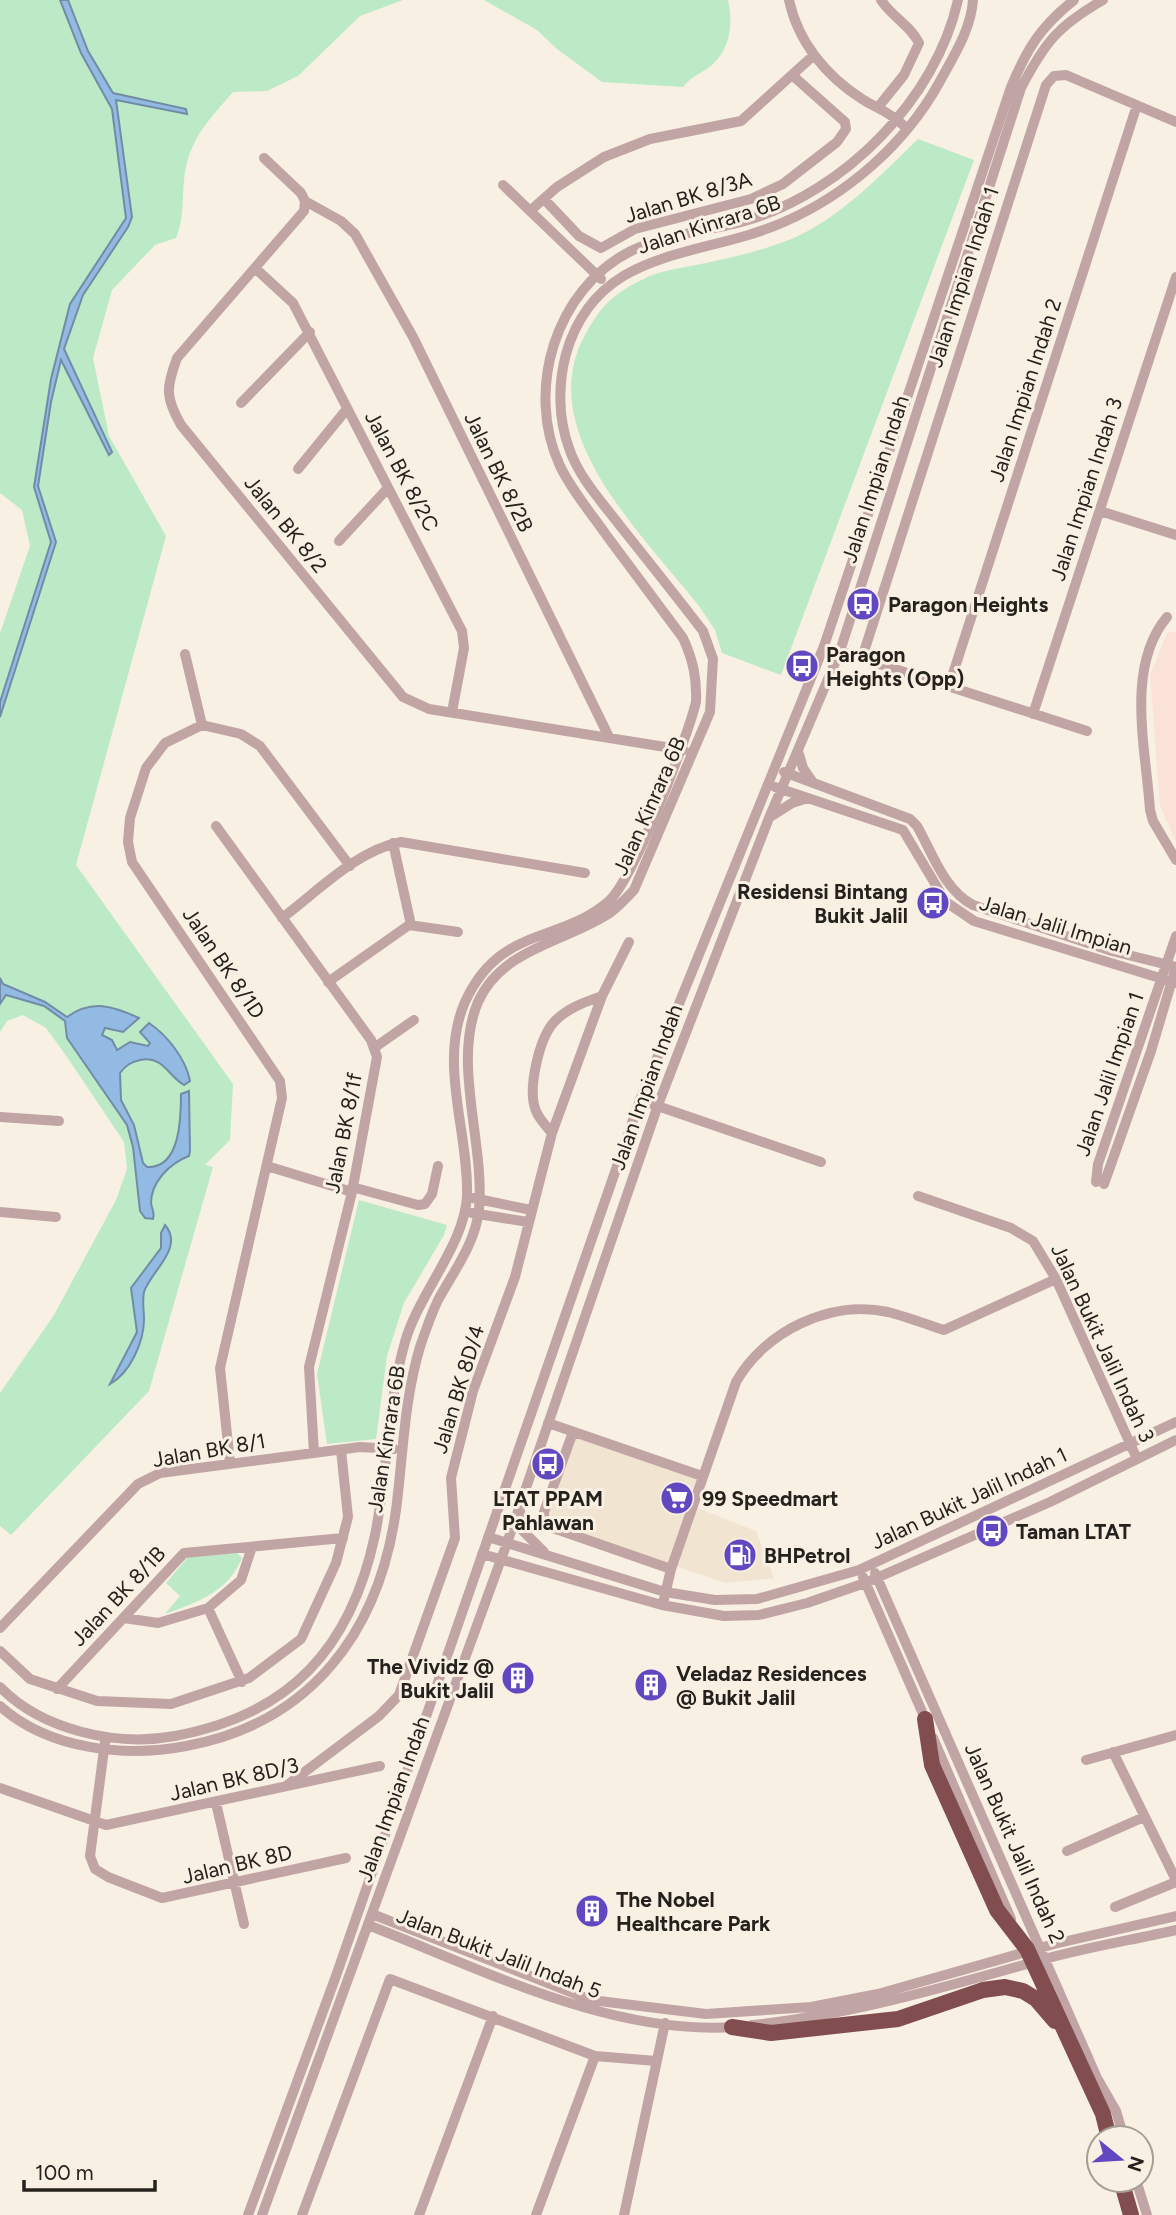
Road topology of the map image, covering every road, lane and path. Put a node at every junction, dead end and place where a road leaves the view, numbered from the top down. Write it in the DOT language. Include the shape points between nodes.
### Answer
graph roads {
  1 [pos="789,0"];
  2 [pos="881,0"];
  3 [pos="958,0"];
  4 [pos="972,0"];
  5 [pos="1074,0"];
  6 [pos="1103,0"];
  7 [pos="814,55"];
  8 [pos="792,75"];
  9 [pos="1137,105"];
  10 [pos="879,106"];
  11 [pos="898,120"];
  12 [pos="1176,122"];
  13 [pos="907,130"];
  14 [pos="264,158"];
  15 [pos="503,185"];
  16 [pos="544,199"];
  17 [pos="305,201"];
  18 [pos="531,210"];
  19 [pos="254,268"];
  20 [pos="598,276"];
  21 [pos="1176,277"];
  22 [pos="608,286"];
  23 [pos="310,332"];
  24 [pos="241,403"];
  25 [pos="348,409"];
  26 [pos="298,469"];
  27 [pos="388,488"];
  28 [pos="1100,511"];
  29 [pos="1176,534"];
  30 [pos="339,541"];
  31 [pos="1167,617"];
  32 [pos="824,646"];
  33 [pos="840,651"];
  34 [pos="185,654"];
  35 [pos="862,658"];
  36 [pos="949,687"];
  37 [pos="452,712"];
  38 [pos="1033,714"];
  39 [pos="202,725"];
  40 [pos="1087,732"];
  41 [pos="608,737"];
  42 [pos="799,751"];
  43 [pos="678,754"];
  44 [pos="694,754"];
  45 [pos="689,767"];
  46 [pos="773,768"];
  47 [pos="788,773"];
  48 [pos="812,781"];
  49 [pos="766,784"];
  50 [pos="781,790"];
  51 [pos="808,798"];
  52 [pos="769,818"];
  53 [pos="216,826"];
  54 [pos="393,843"];
  55 [pos="1176,860"];
  56 [pos="350,866"];
  57 [pos="585,873"];
  58 [pos="282,918"];
  59 [pos="411,925"];
  60 [pos="458,932"];
  61 [pos="1176,936"];
  62 [pos="629,942"];
  63 [pos="1173,961"];
  64 [pos="1142,972"];
  65 [pos="328,982"];
  66 [pos="1168,988"];
  67 [pos="602,996"];
  68 [pos="414,1020"];
  69 [pos="374,1048"];
  70 [pos="640,1100"];
  71 [pos="659,1105"];
  72 [pos="0,1117"];
  73 [pos="59,1121"];
  74 [pos="552,1133"];
  75 [pos="1100,1161"];
  76 [pos="821,1162"];
  77 [pos="1112,1165"];
  78 [pos="438,1166"];
  79 [pos="267,1167"];
  80 [pos="352,1189"];
  81 [pos="918,1196"];
  82 [pos="467,1197"];
  83 [pos="480,1199"];
  84 [pos="0,1212"];
  85 [pos="465,1212"];
  86 [pos="479,1214"];
  87 [pos="529,1216"];
  88 [pos="56,1217"];
  89 [pos="1056,1279"];
  90 [pos="1176,1422"];
  91 [pos="548,1423"];
  92 [pos="573,1432"];
  93 [pos="1176,1440"];
  94 [pos="1130,1443"];
  95 [pos="387,1449"];
  96 [pos="341,1450"];
  97 [pos="402,1450"];
  98 [pos="314,1453"];
  99 [pos="1137,1459"];
  100 [pos="230,1463"];
  101 [pos="702,1476"];
  102 [pos="1043,1486"];
  103 [pos="1050,1502"];
  104 [pos="519,1508"];
  105 [pos="488,1537"];
  106 [pos="344,1538"];
  107 [pos="507,1543"];
  108 [pos="252,1547"];
  109 [pos="482,1554"];
  110 [pos="553,1558"];
  111 [pos="501,1560"];
  112 [pos="872,1564"];
  113 [pos="671,1569"];
  114 [pos="859,1570"];
  115 [pos="877,1577"];
  116 [pos="865,1583"];
  117 [pos="665,1592"];
  118 [pos="662,1605"];
  119 [pos="208,1608"];
  120 [pos="124,1618"];
  121 [pos="0,1628"];
  122 [pos="0,1651"];
  123 [pos="242,1682"];
  124 [pos="0,1687"];
  125 [pos="57,1689"];
  126 [pos="0,1706"];
  127 [pos="925,1718"];
  128 [pos="1176,1735"];
  129 [pos="107,1736"];
  130 [pos="104,1749"];
  131 [pos="1112,1752"];
  132 [pos="1086,1760"];
  133 [pos="380,1766"];
  134 [pos="286,1786"];
  135 [pos="0,1788"];
  136 [pos="216,1803"];
  137 [pos="1144,1817"];
  138 [pos="96,1823"];
  139 [pos="1066,1851"];
  140 [pos="346,1858"];
  141 [pos="1176,1881"];
  142 [pos="236,1884"];
  143 [pos="1115,1907"];
  144 [pos="1176,1916"];
  145 [pos="370,1919"];
  146 [pos="1158,1921"];
  147 [pos="244,1924"];
  148 [pos="1176,1930"];
  149 [pos="1160,1934"];
  150 [pos="1025,1952"];
  151 [pos="1044,1953"];
  152 [pos="1030,1964"];
  153 [pos="493,2016"];
  154 [pos="665,2023"];
  155 [pos="732,2027"];
  156 [pos="1068,2036"];
  157 [pos="596,2056"];
  158 [pos="656,2061"];
  159 [pos="1098,2124"];
  160 [pos="1106,2124"];
  161 [pos="1120,2124"];
  162 [pos="1118,2194"];
  163 [pos="1125,2194"];
  164 [pos="1140,2194"];
  165 [pos="248,2215"];
  166 [pos="262,2215"];
  167 [pos="302,2215"];
  168 [pos="419,2215"];
  169 [pos="536,2215"];
  170 [pos="624,2215"];
  171 [pos="1124,2215"];
  172 [pos="1131,2215"];
  173 [pos="1147,2215"];
  1 -- 7 [label="street"];
  2 -- 10 [label="street" via="919,43 904,75"];
  3 -- 11 [label="street, Jalan Kinrara 6B" via="931,71"];
  4 -- 13 [label="street, Jalan Kinrara 6B" via="961,44"];
  5 -- 32 [label="street, Jalan Impian Indah" via="1028,47 1011,87"];
  6 -- 33 [label="street, Jalan Impian Indah" via="1077,15 1043,47 1021,89"];
  7 -- 8 [label="street"];
  7 -- 10 [label="street" via="836,81 865,102"];
  8 -- 16 [label="street" via="741,121 650,139 604,157"];
  8 -- 16 [label="street, Jalan BK 8/3A" via="845,121 846,129 837,142 783,184 751,199 635,229 601,248 579,236"];
  9 -- 12 [label="street, Jalan Impian Indah 1"];
  9 -- 35 [label="street, Jalan Impian Indah 1" via="1066,75 1054,76 1046,85"];
  9 -- 36 [label="street, Jalan Impian Indah 2"];
  10 -- 11 [label="street"];
  11 -- 13 [label="street"];
  11 -- 20 [label="street, Jalan Kinrara 6B" via="859,156 796,200 748,220 652,242 628,252"];
  13 -- 22 [label="street, Jalan Kinrara 6B" via="867,170 827,200 749,236 646,262"];
  14 -- 17 [label="street, Jalan BK 8/2B"];
  15 -- 18 [label="street"];
  16 -- 18 [label="street"];
  17 -- 19 [label="street, Jalan BK 8/2" via="304,211"];
  17 -- 41 [label="street, Jalan BK 8/2B" via="355,234 413,337"];
  18 -- 20 [label="street"];
  19 -- 23 [label="street, Jalan BK 8/2C" via="293,303"];
  19 -- 37 [label="street, Jalan BK 8/2" via="177,358 168,383 169,404 259,523 403,697 429,709"];
  20 -- 22 [label="street"];
  20 -- 43 [label="street, Jalan Kinrara 6B" via="565,318 554,342 547,367 547,418 552,447 573,489 683,638 692,658 696,702"];
  21 -- 28 [label="street, Jalan Impian Indah 3"];
  22 -- 44 [label="street, Jalan Kinrara 6B" via="569,343 560,377 560,404 569,447 588,484 703,631 713,659 710,712"];
  23 -- 24 [label="street"];
  23 -- 25 [label="street, Jalan BK 8/2C"];
  25 -- 26 [label="street"];
  25 -- 27 [label="street, Jalan BK 8/2C"];
  27 -- 30 [label="street"];
  27 -- 37 [label="street, Jalan BK 8/2C" via="462,631 464,649"];
  28 -- 29 [label="street"];
  28 -- 38 [label="street, Jalan Impian Indah 3"];
  31 -- 55 [label="street" via="1158,628 1141,678 1150,810"];
  32 -- 33 [label="street"];
  32 -- 46 [label="street, Jalan Impian Indah"];
  33 -- 35 [label="street"];
  33 -- 42 [label="street, Jalan Impian Indah"];
  34 -- 39 [label="street"];
  35 -- 36 [label="street"];
  36 -- 38 [label="street"];
  37 -- 41 [label="street, Jalan BK 8/2"];
  38 -- 40 [label="street"];
  39 -- 56 [label="street" via="241,734 260,746"];
  39 -- 79 [label="street, Jalan BK 8/1D" via="165,743 154,754 130,818 128,842 132,862 281,1080 282,1098"];
  41 -- 43 [label="street"];
  42 -- 47 [label="street, Jalan Impian Indah"];
  42 -- 48 [label="street"];
  43 -- 44 [label="street"];
  43 -- 45 [label="street"];
  43 -- 82 [label="street, Jalan Kinrara 6B" via="628,875 613,898 599,909 527,938 505,952 467,998 455,1036 454,1060"];
  44 -- 45 [label="street, Jalan Kinrara 6B"];
  45 -- 83 [label="street, Jalan Kinrara 6B" via="634,890 612,911 533,948 502,970 479,1000 469,1033"];
  46 -- 47 [label="street, Jalan Jalil Impian"];
  46 -- 49 [label="street, Jalan Impian Indah"];
  47 -- 48 [label="street, Jalan Jalil Impian"];
  47 -- 50 [label="street, Jalan Impian Indah"];
  48 -- 63 [label="street, Jalan Jalil Impian" via="910,819 963,900 1112,951"];
  49 -- 50 [label="street, Jalan Jalil Impian"];
  49 -- 70 [label="street, Jalan Impian Indah"];
  50 -- 51 [label="street, Jalan Jalil Impian"];
  50 -- 52 [label="street, Jalan Impian Indah"];
  51 -- 52 [label="street"];
  51 -- 64 [label="street, Jalan Jalil Impian" via="903,831 958,914"];
  52 -- 71 [label="street, Jalan Impian Indah"];
  53 -- 58 [label="street, Jalan BK 8/1f"];
  54 -- 56 [label="street"];
  54 -- 57 [label="street"];
  54 -- 59 [label="street"];
  56 -- 58 [label="street"];
  58 -- 65 [label="street, Jalan BK 8/1f"];
  59 -- 60 [label="street"];
  59 -- 65 [label="street"];
  61 -- 63 [label="street"];
  62 -- 67 [label="street, Jalan BK 8D/4"];
  63 -- 66 [label="street"];
  64 -- 66 [label="street, Jalan Jalil Impian"];
  64 -- 66 [label="street"];
  65 -- 69 [label="street, Jalan BK 8/1f"];
  66 -- 75 [label="street, Jalan Jalil Impian 1"];
  66 -- 77 [label="street, Jalan Jalil Impian 1"];
  67 -- 74 [label="street, Jalan BK 8D/4"];
  67 -- 74 [label="street" via="576,1005 553,1023 537,1058 536,1112"];
  68 -- 69 [label="street"];
  69 -- 80 [label="street, Jalan BK 8/1f" via="377,1057"];
  70 -- 71 [label="street"];
  70 -- 105 [label="street, Jalan Impian Indah"];
  71 -- 76 [label="street"];
  71 -- 91 [label="street, Jalan Impian Indah"];
  72 -- 73 [label="street"];
  74 -- 87 [label="street, Jalan BK 8D/4"];
  75 -- 77 [label="street"];
  75 -- 77 [label="street, Jalan Jalil Impian 1" via="1100,1183"];
  78 -- 80 [label="street" via="425,1204"];
  79 -- 80 [label="street"];
  79 -- 100 [label="street, Jalan BK 8/1D" via="220,1368"];
  80 -- 98 [label="street, Jalan BK 8/1f" via="309,1367"];
  81 -- 89 [label="street, Jalan Bukit Jalil Indah 3" via="1022,1234 1043,1254"];
  82 -- 83 [label="street"];
  82 -- 85 [label="street, Jalan Kinrara 6B"];
  83 -- 86 [label="street, Jalan Kinrara 6B"];
  83 -- 87 [label="street"];
  84 -- 88 [label="street"];
  85 -- 86 [label="street"];
  85 -- 95 [label="street, Jalan Kinrara 6B" via="405,1338"];
  86 -- 87 [label="street"];
  86 -- 97 [label="street, Jalan Kinrara 6B" via="420,1349"];
  87 -- 134 [label="street, Jalan BK 8D/4" via="515,1277 473,1391 453,1468 456,1538 399,1695 379,1716"];
  89 -- 94 [label="street, Jalan Bukit Jalil Indah 3"];
  89 -- 101 [label="street" via="944,1331 886,1312 859,1311 826,1314 788,1329 747,1363"];
  90 -- 94 [label="street, Jalan Bukit Jalil Indah 1"];
  91 -- 92 [label="street"];
  91 -- 104 [label="street, Jalan Impian Indah"];
  92 -- 101 [label="street"];
  92 -- 113 [label="street" via="544,1520 553,1528"];
  93 -- 99 [label="street, Jalan Bukit Jalil Indah 1"];
  94 -- 99 [label="street, Jalan Bukit Jalil Indah 3"];
  94 -- 102 [label="street, Jalan Bukit Jalil Indah 1"];
  95 -- 96 [label="street, Jalan BK 8/1"];
  95 -- 97 [label="street, Jalan BK 8/1"];
  95 -- 129 [label="street, Jalan Kinrara 6B" via="375,1535 357,1600 329,1651 291,1690 249,1714 188,1734 150,1739"];
  96 -- 98 [label="street, Jalan BK 8/1"];
  96 -- 106 [label="street" via="348,1517"];
  97 -- 130 [label="street, Jalan Kinrara 6B" via="396,1513 376,1591 357,1633 332,1668 301,1697 235,1732 171,1749"];
  98 -- 100 [label="street, Jalan BK 8/1"];
  99 -- 103 [label="street, Jalan Bukit Jalil Indah 1"];
  100 -- 121 [label="street, Jalan BK 8/1" via="160,1474 138,1484"];
  101 -- 113 [label="street"];
  102 -- 103 [label="street"];
  102 -- 112 [label="street, Jalan Bukit Jalil Indah 1"];
  103 -- 115 [label="street, Jalan Bukit Jalil Indah 1"];
  104 -- 107 [label="street, Jalan Impian Indah"];
  104 -- 110 [label="street" via="528,1539"];
  105 -- 107 [label="street, Jalan Bukit Jalil Indah 1"];
  105 -- 109 [label="street, Jalan Impian Indah"];
  106 -- 108 [label="street, Jalan BK 8/1B"];
  106 -- 123 [label="street" via="306,1631"];
  107 -- 110 [label="street, Jalan Bukit Jalil Indah 1"];
  107 -- 111 [label="street, Jalan Impian Indah"];
  108 -- 119 [label="street" via="241,1580"];
  108 -- 120 [label="street, Jalan BK 8/1B" via="184,1553"];
  109 -- 111 [label="street, Jalan Bukit Jalil Indah 1"];
  109 -- 165 [label="street, Jalan Impian Indah"];
  110 -- 117 [label="street, Jalan Bukit Jalil Indah 1"];
  111 -- 118 [label="street, Jalan Bukit Jalil Indah 1"];
  111 -- 145 [label="street, Jalan Impian Indah"];
  112 -- 114 [label="street, Jalan Bukit Jalil Indah 1"];
  112 -- 115 [label="street, Jalan Bukit Jalil Indah 2"];
  113 -- 117 [label="street"];
  114 -- 116 [label="street, Jalan Bukit Jalil Indah 2"];
  114 -- 117 [label="street, Jalan Bukit Jalil Indah 1" via="757,1599 715,1600"];
  115 -- 116 [label="street, Jalan Bukit Jalil Indah 1"];
  115 -- 151 [label="street, Jalan Bukit Jalil Indah 2"];
  116 -- 118 [label="street, Jalan Bukit Jalil Indah 1" via="758,1615 724,1616"];
  116 -- 127 [label="street, Jalan Bukit Jalil Indah 2"];
  117 -- 118 [label="street"];
  119 -- 120 [label="street" via="158,1623"];
  119 -- 123 [label="street"];
  120 -- 125 [label="street, Jalan BK 8/1B"];
  122 -- 125 [label="street" via="30,1679"];
  123 -- 125 [label="street" via="171,1704 97,1701"];
  124 -- 129 [label="street, Jalan Kinrara 6B" via="16,1703 45,1718"];
  126 -- 130 [label="street, Jalan Kinrara 6B" via="42,1731"];
  127 -- 150 [label="street, Jalan Bukit Jalil Indah 2"];
  127 -- 156 [label="highway" via="936,1776 998,1910 1027,1949"];
  128 -- 131 [label="street"];
  129 -- 130 [label="street"];
  130 -- 138 [label="street, Jalan BK 8D"];
  131 -- 132 [label="street"];
  131 -- 137 [label="street"];
  133 -- 134 [label="street, Jalan BK 8D/3"];
  134 -- 136 [label="street, Jalan BK 8D/3"];
  135 -- 138 [label="street"];
  136 -- 138 [label="street, Jalan BK 8D/3" via="132,1822"];
  136 -- 142 [label="street"];
  137 -- 139 [label="street"];
  137 -- 141 [label="street"];
  138 -- 142 [label="street, Jalan BK 8D" via="90,1856 95,1869 108,1877 162,1898"];
  140 -- 142 [label="street, Jalan BK 8D"];
  141 -- 143 [label="street"];
  142 -- 147 [label="street"];
  144 -- 146 [label="street"];
  145 -- 150 [label="street, Jalan Bukit Jalil Indah 5" via="591,2000 706,2014 811,2007 878,1994"];
  145 -- 154 [label="street, Jalan Bukit Jalil Indah 5" via="588,2010"];
  145 -- 166 [label="street, Jalan Impian Indah"];
  146 -- 149 [label="street"];
  146 -- 151 [label="street"];
  148 -- 149 [label="street"];
  149 -- 151 [label="street"];
  150 -- 151 [label="street, Jalan Bukit Jalil Indah 5"];
  150 -- 152 [label="street, Jalan Bukit Jalil Indah 2"];
  151 -- 152 [label="street, Jalan Bukit Jalil Indah 5"];
  151 -- 161 [label="street, Jalan Bukit Jalil Indah 2"];
  152 -- 155 [label="street, Jalan Bukit Jalil Indah 5" via="892,2001 797,2021"];
  152 -- 159 [label="street, Jalan Bukit Jalil Indah 2"];
  153 -- 157 [label="street"];
  153 -- 167 [label="street" via="390,1979"];
  153 -- 168 [label="street"];
  154 -- 155 [label="street, Jalan Bukit Jalil Indah 5"];
  154 -- 158 [label="street"];
  155 -- 156 [label="highway" via="771,2033 898,2019 1005,1987 1036,1999"];
  156 -- 160 [label="highway"];
  157 -- 158 [label="street"];
  157 -- 169 [label="street"];
  158 -- 170 [label="street"];
  162 -- 171 [label="street"];
  163 -- 172 [label="highway"];
  164 -- 173 [label="street"];
}
